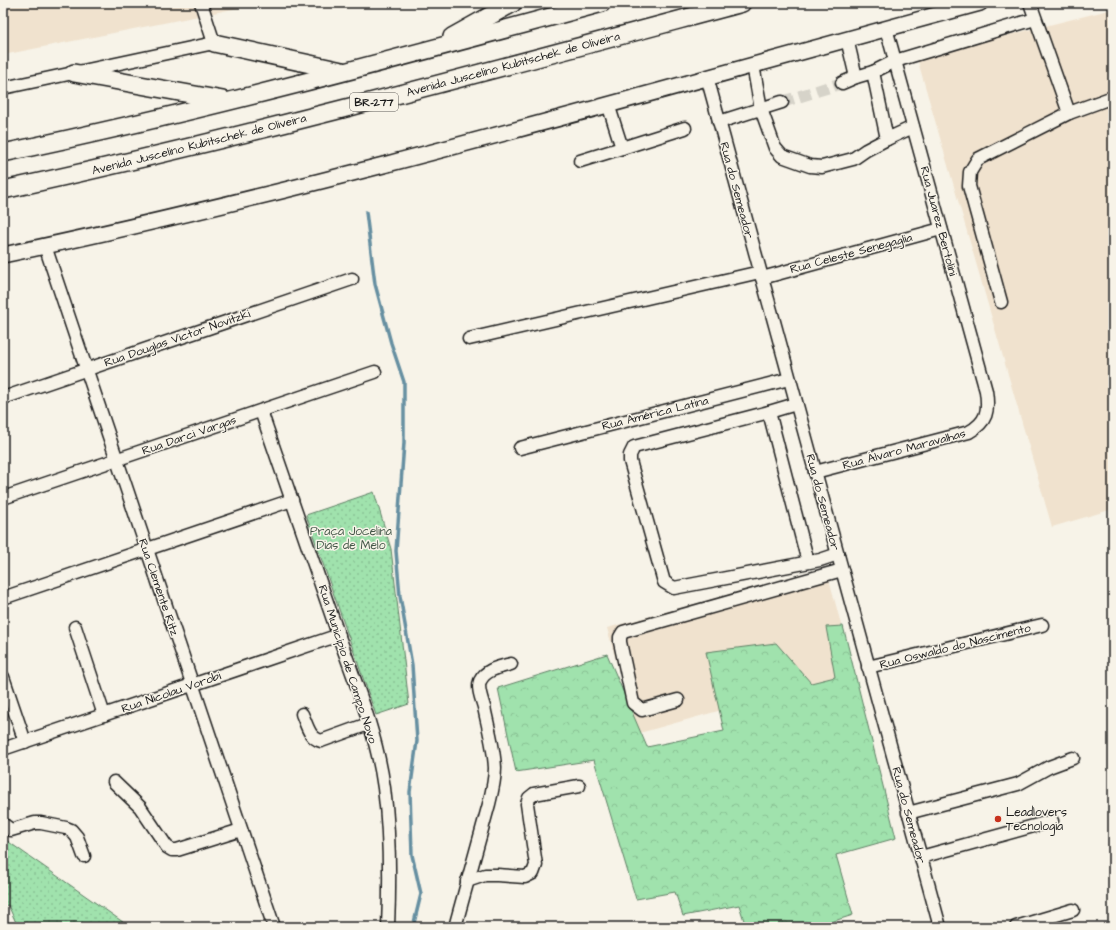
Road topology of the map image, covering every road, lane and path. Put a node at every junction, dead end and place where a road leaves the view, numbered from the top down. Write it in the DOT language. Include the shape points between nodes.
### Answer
graph roads {
  1 [pos="201,3"];
  2 [pos="513,3"];
  3 [pos="602,3"];
  4 [pos="742,3"];
  5 [pos="980,3"];
  6 [pos="1030,3"];
  7 [pos="1035,19"];
  8 [pos="886,28"];
  9 [pos="847,39"];
  10 [pos="214,43"];
  11 [pos="430,50"];
  12 [pos="895,61"];
  13 [pos="753,65"];
  14 [pos="346,72"];
  15 [pos="873,72"];
  16 [pos="74,73"];
  17 [pos="707,77"];
  18 [pos="856,77"];
  19 [pos="842,83"];
  20 [pos="3,88"];
  21 [pos="1113,97"];
  22 [pos="229,101"];
  23 [pos="782,102"];
  24 [pos="608,104"];
  25 [pos="761,109"];
  26 [pos="1069,113"];
  27 [pos="719,122"];
  28 [pos="913,127"];
  29 [pos="685,128"];
  30 [pos="887,139"];
  31 [pos="622,148"];
  32 [pos="3,153"];
  33 [pos="580,161"];
  34 [pos="3,190"];
  35 [pos="941,229"];
  36 [pos="45,246"];
  37 [pos="3,255"];
  38 [pos="761,275"];
  39 [pos="352,279"];
  40 [pos="1001,302"];
  41 [pos="469,339"];
  42 [pos="86,369"];
  43 [pos="375,372"];
  44 [pos="790,379"];
  45 [pos="3,398"];
  46 [pos="796,404"];
  47 [pos="261,411"];
  48 [pos="769,412"];
  49 [pos="986,415"];
  50 [pos="520,448"];
  51 [pos="116,460"];
  52 [pos="815,472"];
  53 [pos="3,498"];
  54 [pos="292,500"];
  55 [pos="147,550"];
  56 [pos="838,554"];
  57 [pos="808,562"];
  58 [pos="842,570"];
  59 [pos="3,598"];
  60 [pos="1042,625"];
  61 [pos="75,627"];
  62 [pos="339,635"];
  63 [pos="511,664"];
  64 [pos="868,667"];
  65 [pos="3,677"];
  66 [pos="192,685"];
  67 [pos="678,700"];
  68 [pos="302,714"];
  69 [pos="104,715"];
  70 [pos="368,724"];
  71 [pos="25,742"];
  72 [pos="3,749"];
  73 [pos="1073,758"];
  74 [pos="114,782"];
  75 [pos="579,786"];
  76 [pos="908,813"];
  77 [pos="1052,821"];
  78 [pos="3,824"];
  79 [pos="241,830"];
  80 [pos="84,856"];
  81 [pos="921,857"];
  82 [pos="467,881"];
  83 [pos="1073,910"];
  84 [pos="274,927"];
  85 [pos="388,927"];
  86 [pos="455,927"];
  87 [pos="940,927"];
  88 [pos="1016,927"];
  1 -- 10 [label="street"];
  2 -- 11 [label="highway"];
  3 -- 11 [label="highway"];
  4 -- 34 [label="highway, Avenida Juscelino Kubitschek de Oliveira / BR-277" via="370,102 183,149"];
  5 -- 8 [label="main road"];
  6 -- 7 [label="street"];
  7 -- 12 [label="street"];
  7 -- 26 [label="street"];
  8 -- 9 [label="main road"];
  8 -- 12 [label="street, Rua Juarez Bertolini"];
  9 -- 13 [label="main road"];
  9 -- 18 [label="street"];
  10 -- 14 [label="highway"];
  10 -- 16 [label="street"];
  11 -- 14 [label="highway"];
  12 -- 15 [label="street"];
  12 -- 28 [label="street, Rua Juarez Bertolini"];
  13 -- 17 [label="main road"];
  13 -- 25 [label="street"];
  14 -- 22 [label="highway"];
  15 -- 18 [label="street"];
  15 -- 30 [label="street"];
  16 -- 20 [label="street"];
  16 -- 22 [label="highway"];
  17 -- 24 [label="main road"];
  17 -- 27 [label="street, Rua do Semeador"];
  18 -- 19 [label="street"];
  21 -- 26 [label="street"];
  22 -- 32 [label="highway"];
  23 -- 25 [label="street"];
  24 -- 31 [label="street"];
  24 -- 36 [label="main road" via="276,192"];
  25 -- 27 [label="street"];
  25 -- 30 [label="street" via="775,148 782,156 810,166 822,167 853,159"];
  26 -- 40 [label="street" via="978,159 970,172 969,186"];
  27 -- 38 [label="street, Rua do Semeador"];
  28 -- 30 [label="street"];
  28 -- 35 [label="street, Rua Juarez Bertolini"];
  29 -- 31 [label="street"];
  31 -- 33 [label="street"];
  35 -- 38 [label="street, Rua Celeste Senegaglia"];
  35 -- 49 [label="street, Rua Juarez Bertolini" via="986,392"];
  36 -- 37 [label="main road"];
  36 -- 42 [label="street, Rua Clemente Ritz"];
  38 -- 41 [label="street, Rua Celeste Senegaglia"];
  38 -- 44 [label="street, Rua do Semeador"];
  39 -- 42 [label="street, Rua Douglas Victor Novitzki"];
  42 -- 45 [label="street, Rua Douglas Victor Novitzki"];
  42 -- 51 [label="street, Rua Clemente Ritz"];
  43 -- 47 [label="street, Rua Darci Vargas"];
  44 -- 46 [label="street, Rua do Semeador"];
  44 -- 50 [label="street, Rua América Latina"];
  46 -- 48 [label="street"];
  46 -- 52 [label="street, Rua do Semeador"];
  47 -- 51 [label="street, Rua Darci Vargas"];
  47 -- 54 [label="street, Rua Município de Campo Novo"];
  48 -- 57 [label="street"];
  48 -- 57 [label="street" via="634,447 630,461 664,582 669,586 674,588"];
  49 -- 52 [label="street, Rua Álvaro Maravalhas" via="976,428 969,432"];
  51 -- 53 [label="street, Rua Darci Vargas"];
  51 -- 55 [label="street, Rua Clemente Ritz"];
  52 -- 56 [label="street, Rua do Semeador"];
  54 -- 55 [label="street"];
  54 -- 62 [label="street, Rua Município de Campo Novo"];
  55 -- 59 [label="street"];
  55 -- 66 [label="street, Rua Clemente Ritz"];
  56 -- 57 [label="street"];
  56 -- 58 [label="street, Rua do Semeador"];
  58 -- 64 [label="street, Rua do Semeador"];
  58 -- 67 [label="street" via="623,632 620,642 633,704 642,710"];
  60 -- 64 [label="street, Rua Oswaldo do Nascimento"];
  61 -- 69 [label="street"];
  62 -- 66 [label="street, Rua Nicolau Vorobi"];
  62 -- 70 [label="street, Rua Município de Campo Novo"];
  63 -- 82 [label="street" via="488,671 479,686 491,737 495,768 489,804"];
  64 -- 76 [label="street, Rua do Semeador"];
  65 -- 71 [label="street"];
  66 -- 69 [label="street, Rua Nicolau Vorobi"];
  66 -- 79 [label="street, Rua Clemente Ritz"];
  68 -- 70 [label="street" via="311,736 321,741"];
  69 -- 71 [label="street, Rua Nicolau Vorobi"];
  70 -- 85 [label="street, Rua Município de Campo Novo" via="380,764 387,814"];
  71 -- 72 [label="street, Rua Nicolau Vorobi"];
  73 -- 76 [label="street" via="1049,767 1018,784"];
  74 -- 79 [label="street" via="140,807 167,847 172,850"];
  75 -- 82 [label="street" via="534,794 529,798 527,804 536,865 533,873 525,877 485,875"];
  76 -- 81 [label="street, Rua do Semeador"];
  77 -- 81 [label="street"];
  78 -- 80 [label="street" via="11,830 35,823 71,830"];
  79 -- 84 [label="street, Rua Clemente Ritz"];
  81 -- 87 [label="street, Rua do Semeador"];
  82 -- 86 [label="street"];
  83 -- 88 [label="street"];
}
